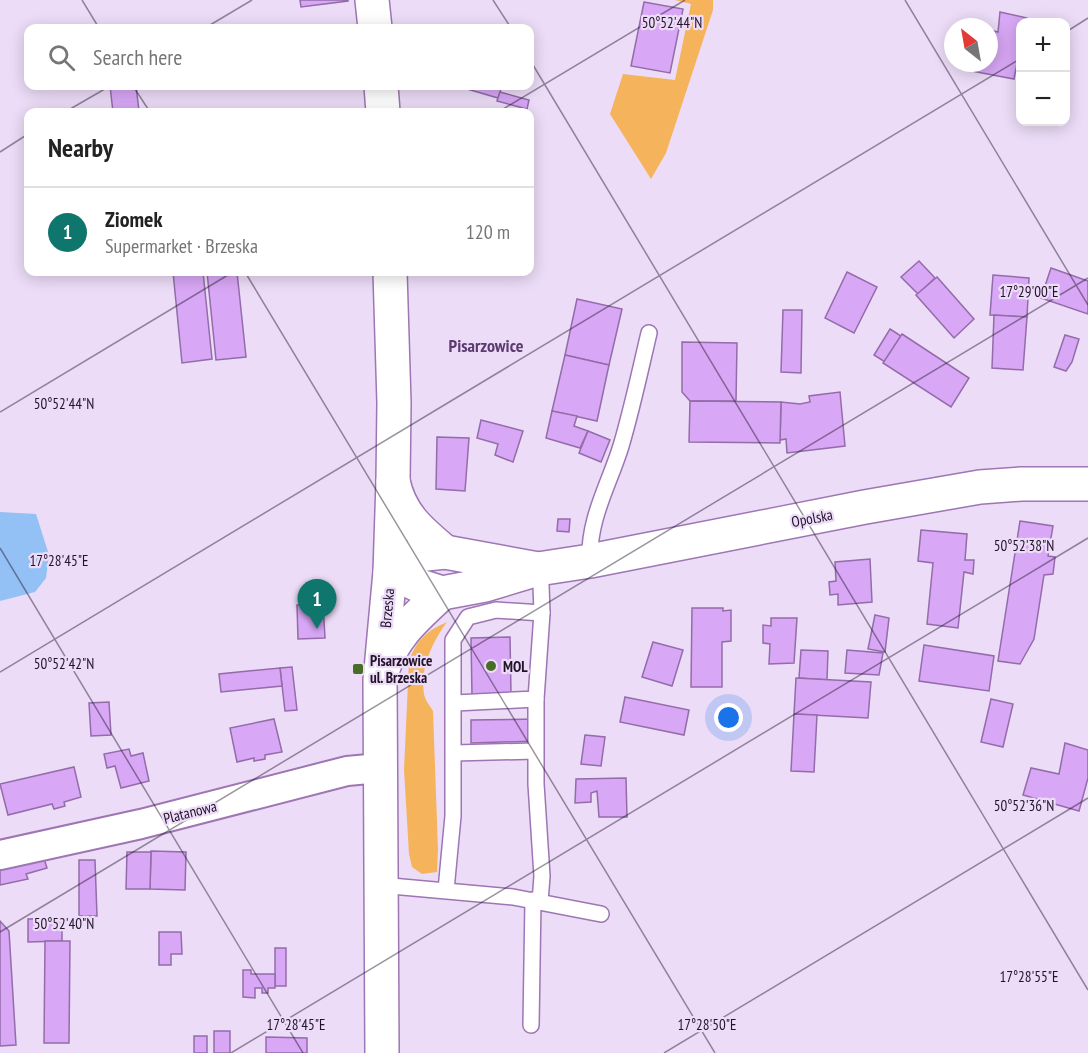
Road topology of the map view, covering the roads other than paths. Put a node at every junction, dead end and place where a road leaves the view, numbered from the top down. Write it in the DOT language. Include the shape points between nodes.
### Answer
graph roads {
  1 [pos="372,0"];
  2 [pos="375,24"];
  3 [pos="381,90"];
  4 [pos="383,108"];
  5 [pos="390,276"];
  6 [pos="649,333"];
  7 [pos="393,481"];
  8 [pos="1088,484"];
  9 [pos="445,552"];
  10 [pos="590,561"];
  11 [pos="538,569"];
  12 [pos="390,572"];
  13 [pos="442,593"];
  14 [pos="542,613"];
  15 [pos="380,680"];
  16 [pos="536,699"];
  17 [pos="455,704"];
  18 [pos="535,751"];
  19 [pos="454,753"];
  20 [pos="380,768"];
  21 [pos="0,855"];
  22 [pos="380,885"];
  23 [pos="446,890"];
  24 [pos="536,901"];
  25 [pos="601,914"];
  26 [pos="531,1025"];
  27 [pos="382,1053"];
  1 -- 2 [label="main road"];
  3 -- 4 [label="main road"];
  5 -- 7 [label="main road, Brzeska"];
  6 -- 10 [label="lane" via="621,447 592,525"];
  7 -- 9 [label="main road, Opolska" via="400,507"];
  7 -- 12 [label="main road, Brzeska"];
  8 -- 10 [label="main road, Opolska" via="980,487"];
  9 -- 11 [label="main road, Opolska"];
  9 -- 12 [label="main road, Opolska" via="417,555"];
  10 -- 11 [label="main road, Opolska"];
  11 -- 13 [label="main road, Opolska"];
  11 -- 14 [label="lane"];
  12 -- 13 [label="main road, Opolska"];
  12 -- 15 [label="main road, Brzeska"];
  13 -- 15 [label="main road" via="398,636"];
  14 -- 16 [label="lane"];
  14 -- 17 [label="lane" via="496,610 468,617 453,640"];
  15 -- 20 [label="main road, Brzeska"];
  16 -- 17 [label="lane"];
  16 -- 18 [label="lane"];
  17 -- 19 [label="lane"];
  18 -- 19 [label="lane"];
  18 -- 24 [label="lane" via="541,840"];
  19 -- 23 [label="lane"];
  20 -- 21 [label="street, Platanowa" via="347,771 141,824"];
  20 -- 22 [label="main road, Brzeska"];
  22 -- 23 [label="lane"];
  22 -- 27 [label="main road, Brzeska"];
  23 -- 24 [label="lane"];
  24 -- 25 [label="lane"];
  24 -- 26 [label="lane"];
}
